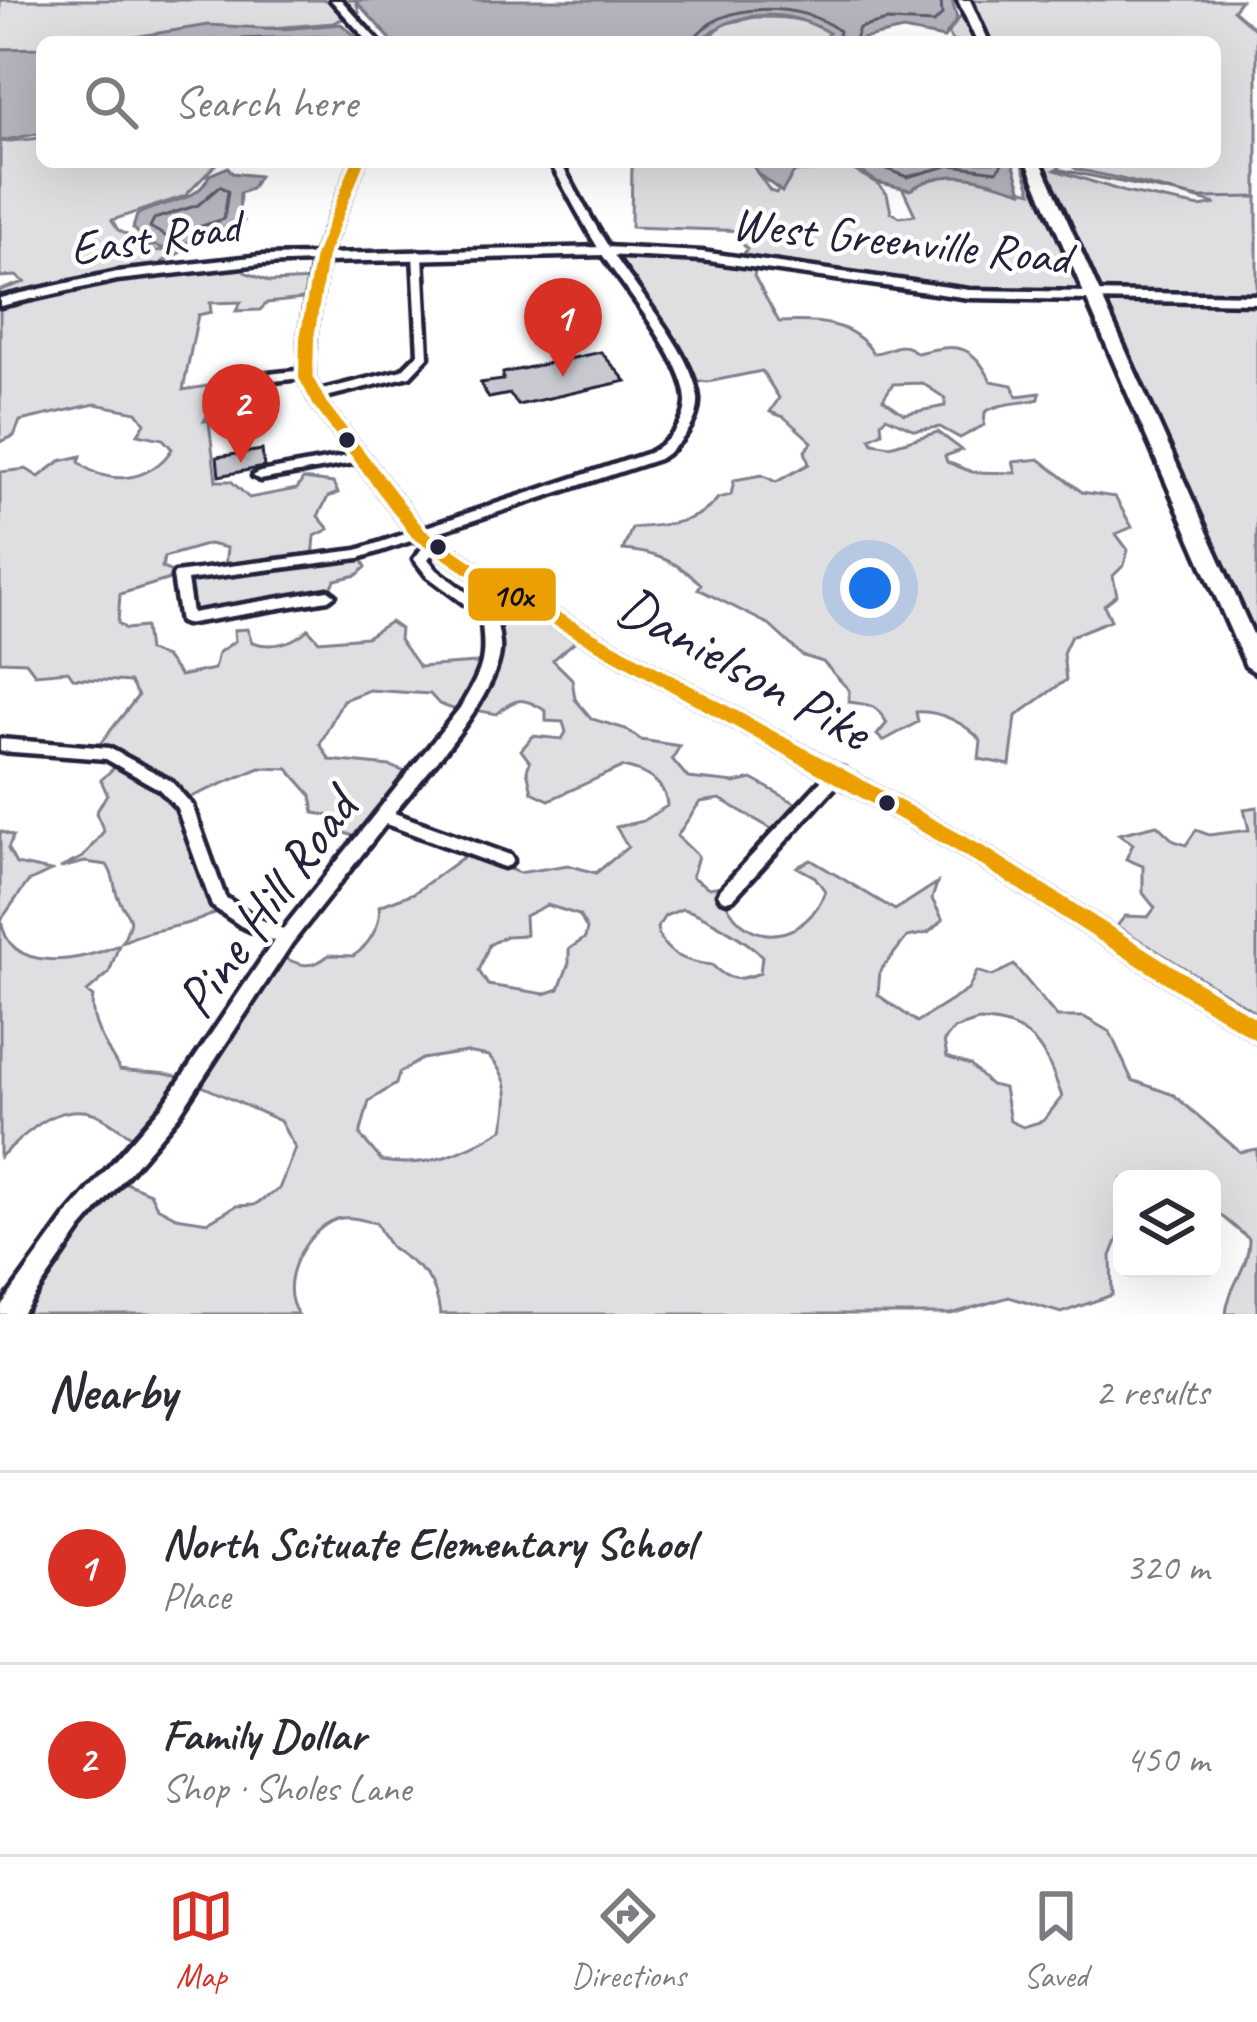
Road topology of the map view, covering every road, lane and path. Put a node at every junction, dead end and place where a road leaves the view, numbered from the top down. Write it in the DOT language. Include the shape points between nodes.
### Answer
graph roads {
  1 [pos="336,0"];
  2 [pos="964,0"];
  3 [pos="368,35"];
  4 [pos="979,36"];
  5 [pos="356,168"];
  6 [pos="558,168"];
  7 [pos="1037,168"];
  8 [pos="605,251"];
  9 [pos="418,254"];
  10 [pos="321,256"];
  11 [pos="1257,299"];
  12 [pos="1098,300"];
  13 [pos="0,302"];
  14 [pos="306,374"];
  15 [pos="220,383"];
  16 [pos="314,396"];
  17 [pos="359,458"];
  18 [pos="260,476"];
  19 [pos="425,539"];
  20 [pos="328,595"];
  21 [pos="1257,666"];
  22 [pos="0,745"];
  23 [pos="838,773"];
  24 [pos="383,817"];
  25 [pos="504,860"];
  26 [pos="727,894"];
  27 [pos="286,938"];
  28 [pos="1257,1031"];
  29 [pos="9,1314"];
  1 -- 3 [label="main road"];
  2 -- 4 [label="highway"];
  5 -- 10 [label="main road, Danielson Pike"];
  6 -- 8 [label="street"];
  7 -- 12 [label="highway"];
  8 -- 9 [label="main road, West Greenville Road"];
  8 -- 12 [label="main road, West Greenville Road" via="718,258 969,294"];
  8 -- 19 [label="street" via="693,399 677,437 654,457"];
  9 -- 10 [label="main road, West Greenville Road"];
  9 -- 16 [label="street" via="424,355 406,374"];
  10 -- 13 [label="main road, East Road" via="145,272"];
  10 -- 14 [label="main road, Danielson Pike"];
  11 -- 12 [label="main road, West Greenville Road"];
  12 -- 21 [label="highway"];
  14 -- 15 [label="street"];
  14 -- 16 [label="main road, Danielson Pike"];
  16 -- 17 [label="main road, Danielson Pike"];
  17 -- 18 [label="street"];
  17 -- 19 [label="main road, Danielson Pike"];
  19 -- 20 [label="street" via="180,575 185,619"];
  19 -- 23 [label="main road, Danielson Pike"];
  19 -- 24 [label="street, Pine Hill Road" via="421,559 432,573 488,614 493,650 466,711"];
  22 -- 27 [label="street" via="110,754 165,785 184,805 218,901"];
  23 -- 26 [label="street"];
  23 -- 28 [label="main road, Danielson Pike"];
  24 -- 25 [label="street"];
  24 -- 27 [label="street, Pine Hill Road"];
  27 -- 29 [label="street, Pine Hill Road" via="171,1110 74,1222"];
}
